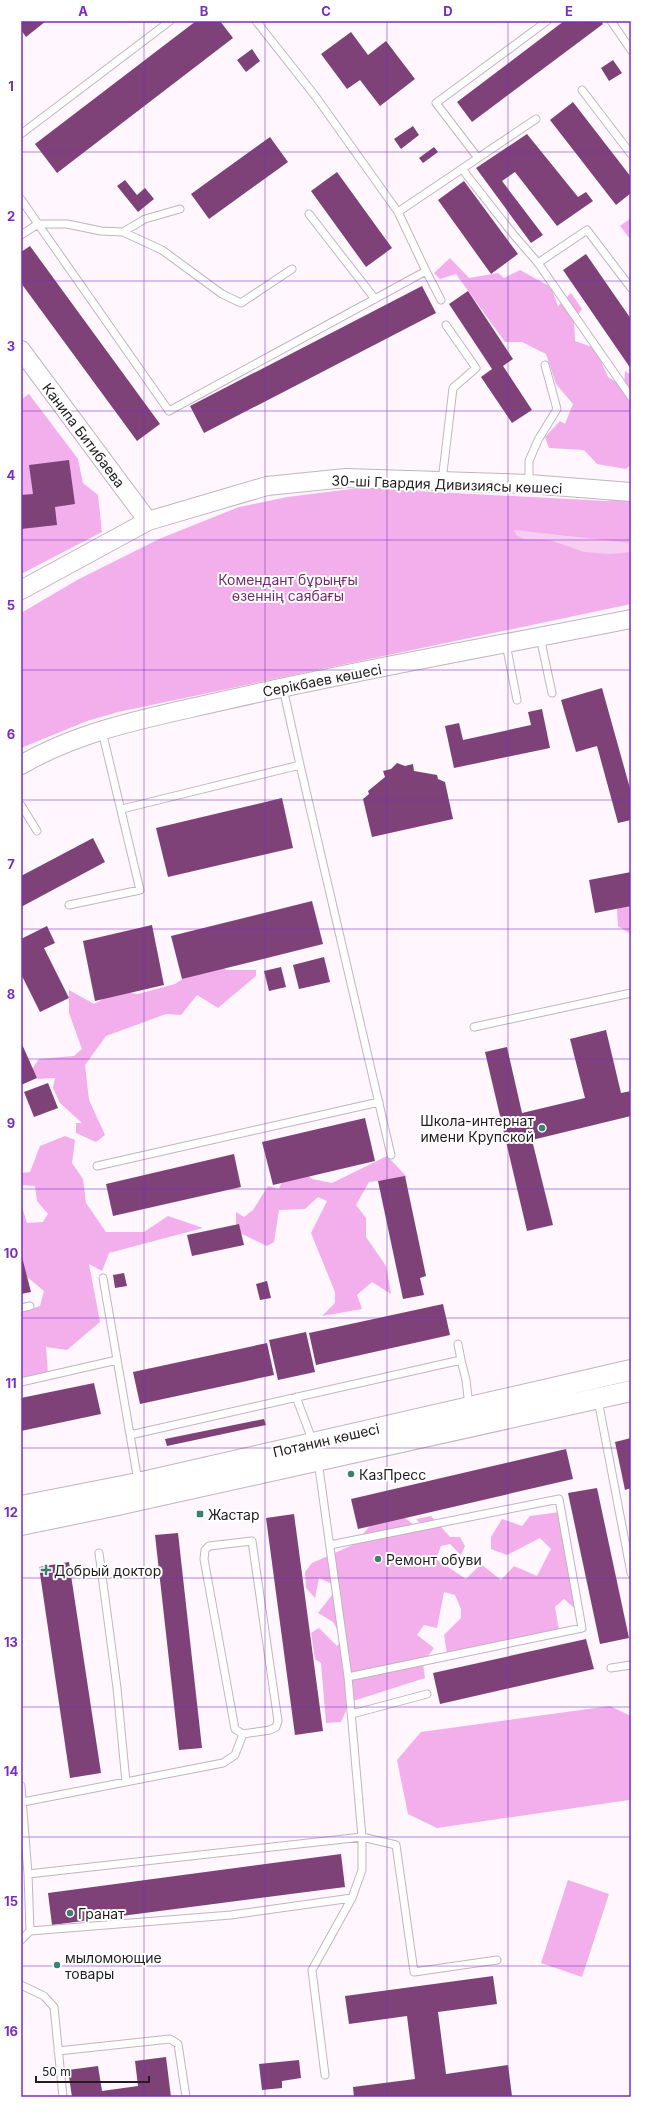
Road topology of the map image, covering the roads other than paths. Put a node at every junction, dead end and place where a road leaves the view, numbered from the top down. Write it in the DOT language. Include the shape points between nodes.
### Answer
graph roads {
  1 [pos="170,21"];
  2 [pos="256,21"];
  3 [pos="546,21"];
  4 [pos="611,21"];
  5 [pos="631,50"];
  6 [pos="582,90"];
  7 [pos="536,119"];
  8 [pos="21,134"];
  9 [pos="631,154"];
  10 [pos="478,158"];
  11 [pos="462,169"];
  12 [pos="21,199"];
  13 [pos="180,209"];
  14 [pos="398,212"];
  15 [pos="309,214"];
  16 [pos="38,224"];
  17 [pos="123,232"];
  18 [pos="21,235"];
  19 [pos="538,264"];
  20 [pos="292,268"];
  21 [pos="426,271"];
  22 [pos="631,288"];
  23 [pos="375,299"];
  24 [pos="441,300"];
  25 [pos="446,326"];
  26 [pos="21,350"];
  27 [pos="545,365"];
  28 [pos="631,397"];
  29 [pos="442,481"];
  30 [pos="528,484"];
  31 [pos="631,492"];
  32 [pos="148,521"];
  33 [pos="21,590"];
  34 [pos="631,619"];
  35 [pos="540,637"];
  36 [pos="506,644"];
  37 [pos="283,688"];
  38 [pos="552,693"];
  39 [pos="517,700"];
  40 [pos="102,729"];
  41 [pos="21,765"];
  42 [pos="300,765"];
  43 [pos="21,805"];
  44 [pos="122,809"];
  45 [pos="37,831"];
  46 [pos="69,906"];
  47 [pos="631,993"];
  48 [pos="474,1027"];
  49 [pos="379,1102"];
  50 [pos="390,1155"];
  51 [pos="97,1166"];
  52 [pos="104,1278"];
  53 [pos="30,1306"];
  54 [pos="21,1308"];
  55 [pos="458,1344"];
  56 [pos="117,1360"];
  57 [pos="461,1360"];
  58 [pos="631,1370"];
  59 [pos="21,1382"];
  60 [pos="631,1391"];
  61 [pos="296,1397"];
  62 [pos="598,1399"];
  63 [pos="469,1407"];
  64 [pos="130,1435"];
  65 [pos="316,1452"];
  66 [pos="138,1483"];
  67 [pos="21,1506"];
  68 [pos="21,1525"];
  69 [pos="330,1545"];
  70 [pos="99,1553"];
  71 [pos="631,1573"];
  72 [pos="631,1665"];
  73 [pos="611,1668"];
  74 [pos="348,1677"];
  75 [pos="427,1694"];
  76 [pos="352,1714"];
  77 [pos="243,1734"];
  78 [pos="126,1782"];
  79 [pos="21,1786"];
  80 [pos="23,1802"];
  81 [pos="362,1837"];
  82 [pos="28,1874"];
  83 [pos="352,1898"];
  84 [pos="30,1930"];
  85 [pos="21,1940"];
  86 [pos="496,1960"];
  87 [pos="21,1985"];
  88 [pos="58,2052"];
  89 [pos="325,2075"];
  90 [pos="63,2097"];
  91 [pos="186,2097"];
  1 -- 8 [label="lane"];
  2 -- 14 [label="lane" via="316,97"];
  3 -- 10 [label="lane" via="436,104"];
  4 -- 5 [label="lane"];
  6 -- 9 [label="lane"];
  7 -- 10 [label="lane"];
  10 -- 11 [label="lane"];
  11 -- 14 [label="lane"];
  11 -- 19 [label="lane"];
  12 -- 16 [label="lane"];
  13 -- 17 [label="lane" via="145,219"];
  14 -- 21 [label="lane"];
  15 -- 23 [label="lane"];
  16 -- 17 [label="lane" via="67,224 101,231"];
  16 -- 18 [label="lane"];
  16 -- 23 [label="lane" via="169,411"];
  17 -- 20 [label="lane" via="162,250 222,294 241,303"];
  19 -- 22 [label="lane" via="587,230"];
  19 -- 28 [label="lane"];
  21 -- 23 [label="lane"];
  21 -- 24 [label="lane"];
  25 -- 29 [label="lane" via="476,368 453,388"];
  26 -- 32 [label="street, Канипа Битибаева"];
  27 -- 30 [label="lane" via="557,409 529,460"];
  29 -- 30 [label="street, 30-ші Гвардия Дивизиясы көшесі"];
  29 -- 32 [label="street, 30-ші Гвардия Дивизиясы көшесі" via="346,478 267,486"];
  30 -- 31 [label="street, 30-ші Гвардия Дивизиясы көшесі"];
  32 -- 33 [label="street, 30-ші Гвардия Дивизиясы көшесі"];
  34 -- 35 [label="street, Серікбаев көшесі"];
  35 -- 36 [label="street, Серікбаев көшесі"];
  35 -- 38 [label="lane"];
  36 -- 37 [label="street, Серікбаев көшесі"];
  36 -- 39 [label="lane"];
  37 -- 40 [label="street, Серікбаев көшесі"];
  37 -- 42 [label="lane"];
  40 -- 41 [label="street, Серікбаев көшесі" via="47,749"];
  40 -- 44 [label="lane"];
  42 -- 44 [label="lane"];
  42 -- 49 [label="lane"];
  43 -- 45 [label="lane"];
  44 -- 46 [label="lane" via="140,890"];
  47 -- 48 [label="lane"];
  49 -- 50 [label="lane"];
  49 -- 51 [label="lane"];
  52 -- 56 [label="lane"];
  53 -- 54 [label="lane"];
  55 -- 57 [label="lane"];
  56 -- 59 [label="lane"];
  56 -- 64 [label="lane"];
  57 -- 61 [label="lane"];
  57 -- 63 [label="lane"];
  58 -- 63 [label="main road, Потанин көшесі"];
  60 -- 62 [label="main road, Потанин көшесі"];
  61 -- 64 [label="lane"];
  61 -- 65 [label="lane"];
  62 -- 65 [label="main road, Потанин көшесі"];
  62 -- 71 [label="lane"];
  63 -- 65 [label="main road, Потанин көшесі"];
  64 -- 66 [label="lane"];
  65 -- 66 [label="main road, Потанин көшесі"];
  65 -- 68 [label="main road, Потанин көшесі" via="113,1506"];
  65 -- 69 [label="lane"];
  66 -- 67 [label="main road, Потанин көшесі"];
  69 -- 74 [label="lane"];
  69 -- 74 [label="lane" via="559,1499 582,1628"];
  70 -- 78 [label="lane" via="117,1688"];
  72 -- 73 [label="lane"];
  74 -- 76 [label="lane"];
  75 -- 76 [label="lane"];
  76 -- 81 [label="lane"];
  77 -- 77 [label="lane" via="270,1730 276,1727 278,1721 252,1541 209,1546 205,1550 204,1559 235,1729"];
  77 -- 78 [label="lane" via="236,1755 223,1763"];
  78 -- 80 [label="lane"];
  79 -- 80 [label="lane"];
  80 -- 82 [label="lane"];
  81 -- 82 [label="lane"];
  81 -- 83 [label="lane" via="362,1870"];
  81 -- 86 [label="lane" via="396,1845 414,1972"];
  82 -- 84 [label="lane"];
  83 -- 84 [label="lane" via="231,1915"];
  83 -- 89 [label="lane" via="312,1970"];
  84 -- 85 [label="lane"];
  87 -- 88 [label="lane" via="44,1996 54,2007"];
  88 -- 90 [label="lane"];
  88 -- 91 [label="lane" via="170,2039 178,2044"];
}
